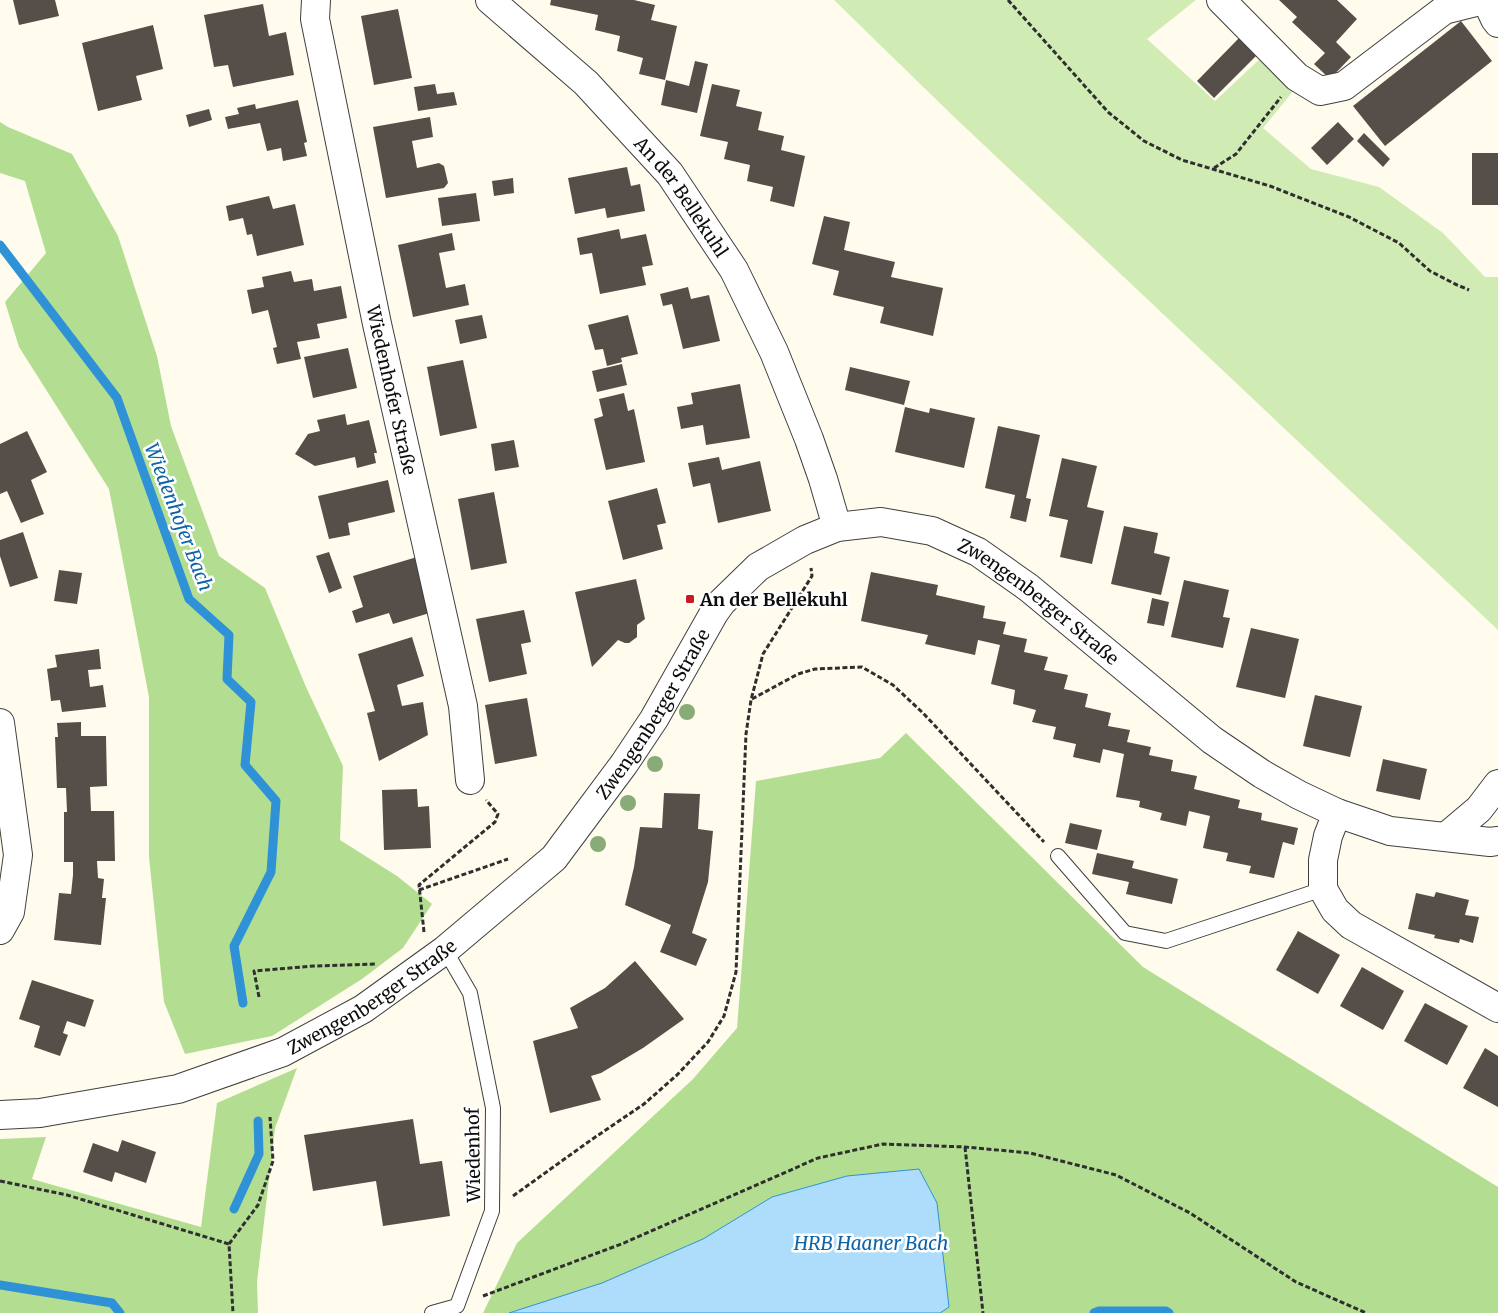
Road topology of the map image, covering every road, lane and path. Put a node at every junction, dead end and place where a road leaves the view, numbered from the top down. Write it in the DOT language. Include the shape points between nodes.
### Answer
graph roads {
  1 [pos="316,0"];
  2 [pos="490,0"];
  3 [pos="1008,0"];
  4 [pos="1221,0"];
  5 [pos="1485,0"];
  6 [pos="1498,22"];
  7 [pos="1297,77"];
  8 [pos="1214,168"];
  9 [pos="1469,290"];
  10 [pos="837,527"];
  11 [pos="805,540"];
  12 [pos="751,700"];
  13 [pos="0,723"];
  14 [pos="470,780"];
  15 [pos="1498,784"];
  16 [pos="1337,813"];
  17 [pos="1447,836"];
  18 [pos="1498,841"];
  19 [pos="1058,856"];
  20 [pos="510,858"];
  21 [pos="1323,889"];
  22 [pos="419,890"];
  23 [pos="0,930"];
  24 [pos="438,955"];
  25 [pos="409,976"];
  26 [pos="259,998"];
  27 [pos="1498,1008"];
  28 [pos="0,1115"];
  29 [pos="270,1117"];
  30 [pos="965,1147"];
  31 [pos="0,1181"];
  32 [pos="492,1211"];
  33 [pos="229,1244"];
  34 [pos="457,1306"];
  35 [pos="234,1313"];
  36 [pos="432,1313"];
  37 [pos="983,1313"];
  38 [pos="1366,1313"];
  1 -- 14 [label="street, Wiedenhofer Straße" via="315,20 377,324 463,706"];
  2 -- 10 [label="street, An der Bellekuhl" via="586,83 670,174 734,270 774,352 809,439"];
  3 -- 8 [label="path" via="1108,112 1144,141 1182,160"];
  4 -- 7 [label="street"];
  5 -- 6 [label="street"];
  5 -- 7 [label="street" via="1444,10 1344,86 1320,91"];
  7 -- 8 [label="path" via="1236,154"];
  8 -- 9 [label="path" via="1349,217 1399,243 1430,270"];
  10 -- 11 [label="street, Zwengenberger Straße"];
  10 -- 16 [label="street, Zwengenberger Straße" via="881,522 932,531 978,552 1030,588 1212,740 1262,774"];
  11 -- 12 [label="path" via="812,576 763,654"];
  11 -- 24 [label="street, Zwengenberger Straße" via="758,567 722,602 654,719 554,858"];
  12 -- 19 [label="path" via="798,674 815,669 862,667 893,685"];
  12 -- 32 [label="path" via="746,734 736,972 724,1016 708,1042 644,1104"];
  13 -- 23 [label="street" via="18,855 10,912"];
  14 -- 22 [label="path" via="498,814 495,822 419,885"];
  15 -- 17 [label="street" via="1479,809"];
  16 -- 17 [label="street, Zwengenberger Straße" via="1390,831"];
  16 -- 21 [label="street" via="1328,836"];
  17 -- 18 [label="street, Zwengenberger Straße"];
  19 -- 21 [label="lane" via="1125,932 1166,941"];
  20 -- 22 [label="path"];
  21 -- 27 [label="street" via="1335,910 1351,925"];
  22 -- 24 [label="path" via="426,950"];
  24 -- 25 [label="street, Zwengenberger Straße"];
  24 -- 32 [label="lane, Wiedenhof" via="470,993 493,1108"];
  25 -- 26 [label="path" via="400,964 254,971"];
  25 -- 28 [label="street, Zwengenberger Straße" via="363,1009 283,1052 178,1089 40,1112"];
  29 -- 33 [label="path" via="273,1161 258,1204"];
  30 -- 34 [label="path" via="883,1144 818,1158 624,1243"];
  30 -- 37 [label="path"];
  30 -- 38 [label="path" via="1030,1153 1116,1175 1190,1213 1296,1282"];
  31 -- 33 [label="path" via="67,1195"];
  32 -- 34 [label="lane, Wiedenhof"];
  33 -- 35 [label="path"];
  34 -- 36 [label="lane"];
}
